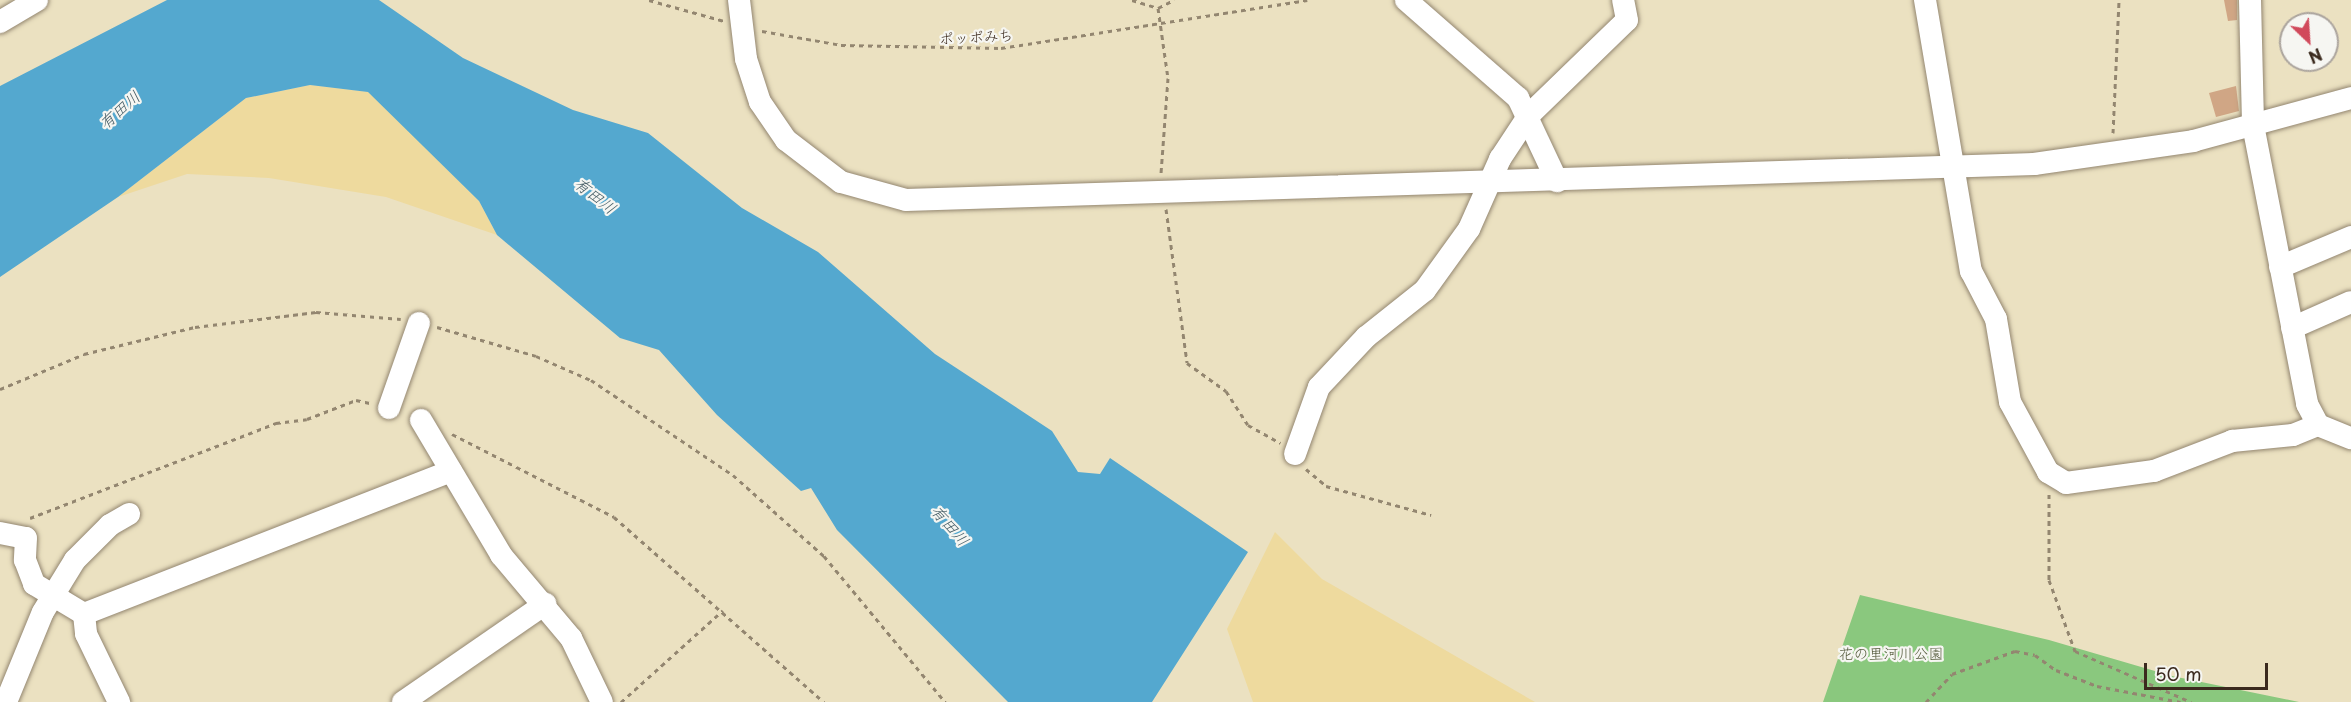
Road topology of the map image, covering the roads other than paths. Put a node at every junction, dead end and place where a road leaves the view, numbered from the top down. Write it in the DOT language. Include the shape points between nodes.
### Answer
graph roads {
  1 [pos="37,0"];
  2 [pos="739,0"];
  3 [pos="1406,0"];
  4 [pos="1623,0"];
  5 [pos="1925,0"];
  6 [pos="2250,0"];
  7 [pos="0,22"];
  8 [pos="2351,98"];
  9 [pos="1529,115"];
  10 [pos="2253,125"];
  11 [pos="1956,165"];
  12 [pos="1557,181"];
  13 [pos="1492,183"];
  14 [pos="2351,237"];
  15 [pos="2280,267"];
  16 [pos="2351,302"];
  17 [pos="419,323"];
  18 [pos="2292,328"];
  19 [pos="389,408"];
  20 [pos="421,420"];
  21 [pos="2318,425"];
  22 [pos="2351,438"];
  23 [pos="1295,454"];
  24 [pos="451,471"];
  25 [pos="129,514"];
  26 [pos="0,533"];
  27 [pos="52,597"];
  28 [pos="545,604"];
  29 [pos="84,614"];
  30 [pos="6,702"];
  31 [pos="119,702"];
  32 [pos="403,702"];
  33 [pos="602,702"];
  1 -- 7 [label="street"];
  2 -- 13 [label="street" via="740,26 760,102 802,157 841,182 906,200"];
  3 -- 9 [label="street"];
  4 -- 9 [label="street" via="1627,21"];
  5 -- 11 [label="street"];
  6 -- 10 [label="street"];
  8 -- 10 [label="street"];
  9 -- 12 [label="street"];
  9 -- 13 [label="street"];
  10 -- 11 [label="street" via="2106,155"];
  10 -- 15 [label="street"];
  11 -- 12 [label="street"];
  11 -- 21 [label="street" via="1968,260 1995,319 2010,402 2027,441 2055,479 2066,483 2154,471 2232,441 2293,435"];
  12 -- 13 [label="street"];
  13 -- 23 [label="street" via="1469,229 1425,290 1366,337 1319,387"];
  14 -- 15 [label="street"];
  15 -- 18 [label="street"];
  16 -- 18 [label="street"];
  17 -- 19 [label="street"];
  18 -- 21 [label="street" via="2307,404"];
  20 -- 24 [label="street"];
  21 -- 22 [label="street" via="2338,437"];
  24 -- 28 [label="street" via="501,555"];
  24 -- 29 [label="street"];
  25 -- 27 [label="street" via="94,538"];
  26 -- 27 [label="street" via="26,538 31,578"];
  27 -- 29 [label="street"];
  27 -- 30 [label="street"];
  28 -- 32 [label="street"];
  28 -- 33 [label="street" via="571,638"];
  29 -- 31 [label="street" via="86,634"];
}
